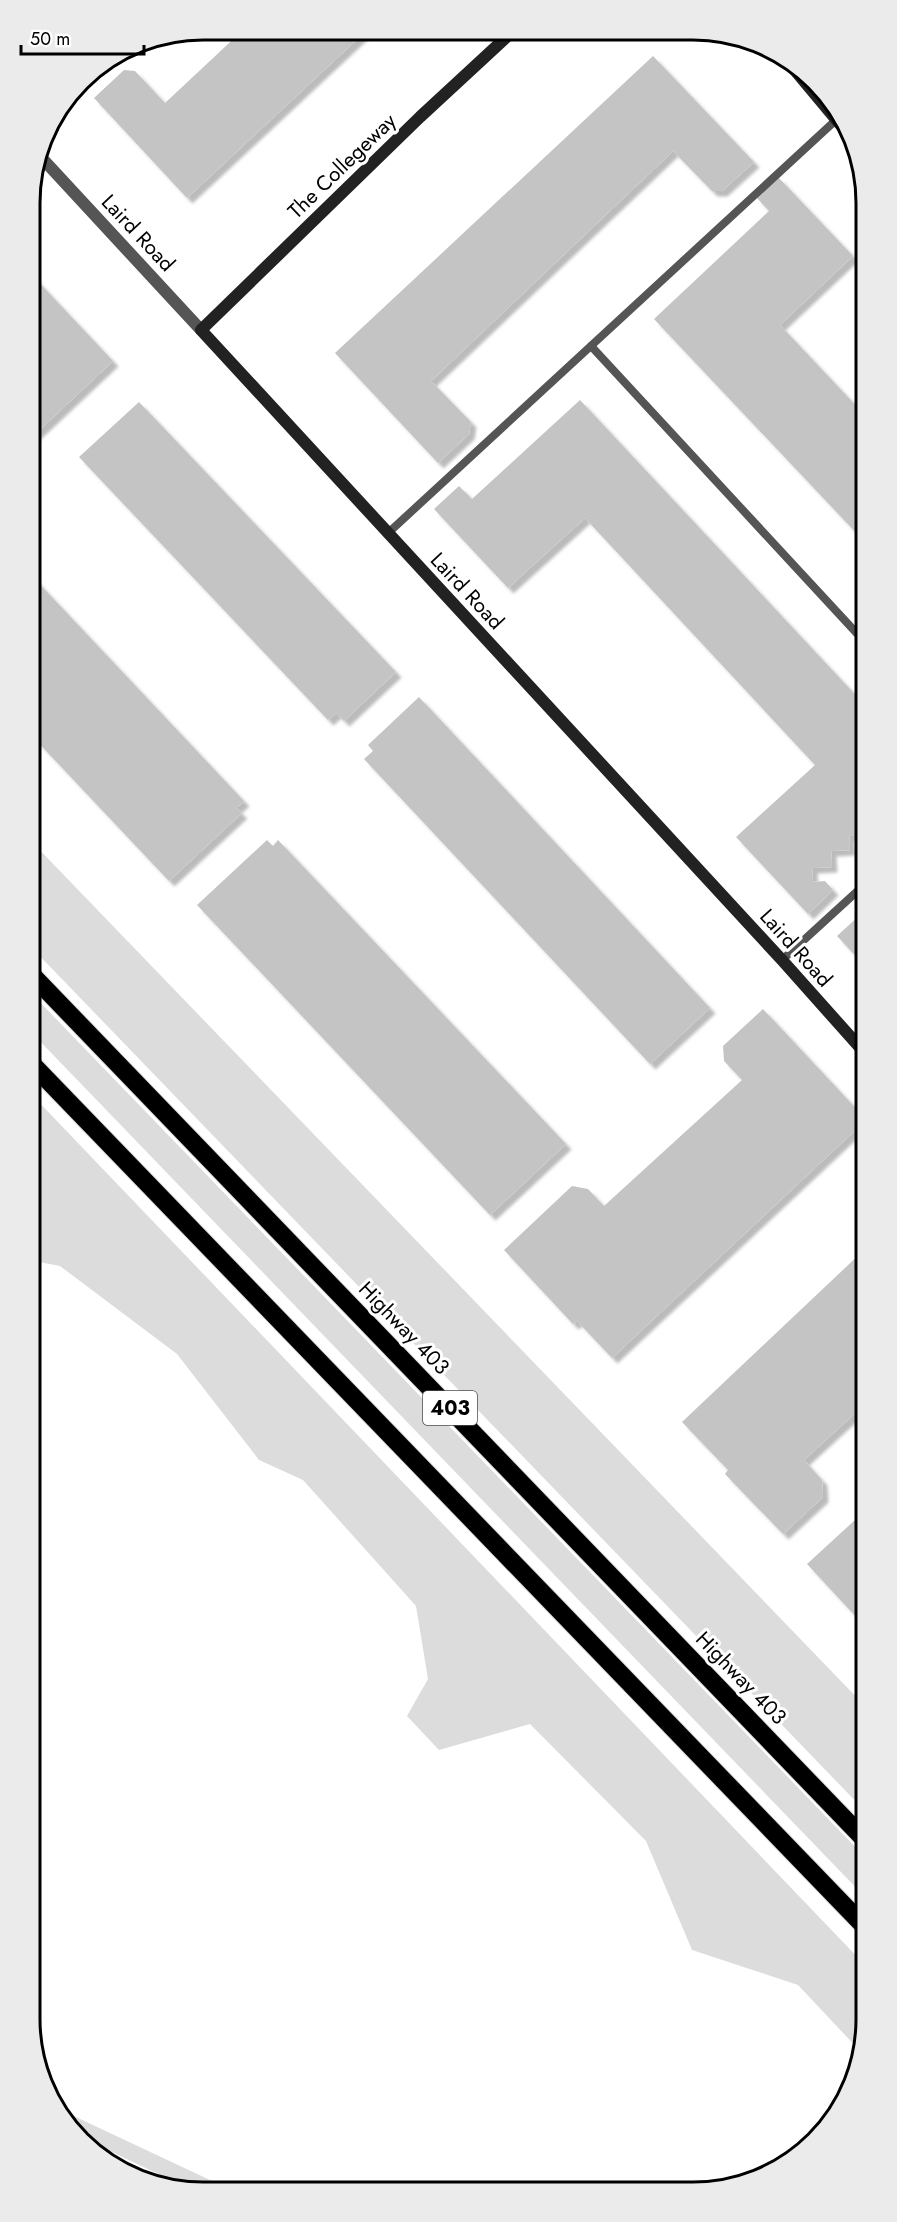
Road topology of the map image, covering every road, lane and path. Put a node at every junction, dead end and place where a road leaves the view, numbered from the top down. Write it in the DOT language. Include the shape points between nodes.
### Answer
graph roads {
  1 [pos="503,40"];
  2 [pos="837,127"];
  3 [pos="46,162"];
  4 [pos="201,330"];
  5 [pos="591,346"];
  6 [pos="387,534"];
  7 [pos="856,633"];
  8 [pos="856,892"];
  9 [pos="782,960"];
  10 [pos="41,984"];
  11 [pos="856,1044"];
  12 [pos="41,1073"];
  13 [pos="856,1832"];
  14 [pos="856,1918"];
  1 -- 4 [label="street, The Collegeway"];
  2 -- 5 [label="lane"];
  3 -- 4 [label="street, Laird Road"];
  4 -- 6 [label="street, Laird Road"];
  5 -- 6 [label="lane"];
  5 -- 7 [label="lane"];
  6 -- 9 [label="street, Laird Road"];
  8 -- 9 [label="lane"];
  9 -- 11 [label="street, Laird Road"];
  10 -- 13 [label="highway, Highway 403 / 403"];
  12 -- 14 [label="highway, 403"];
}
